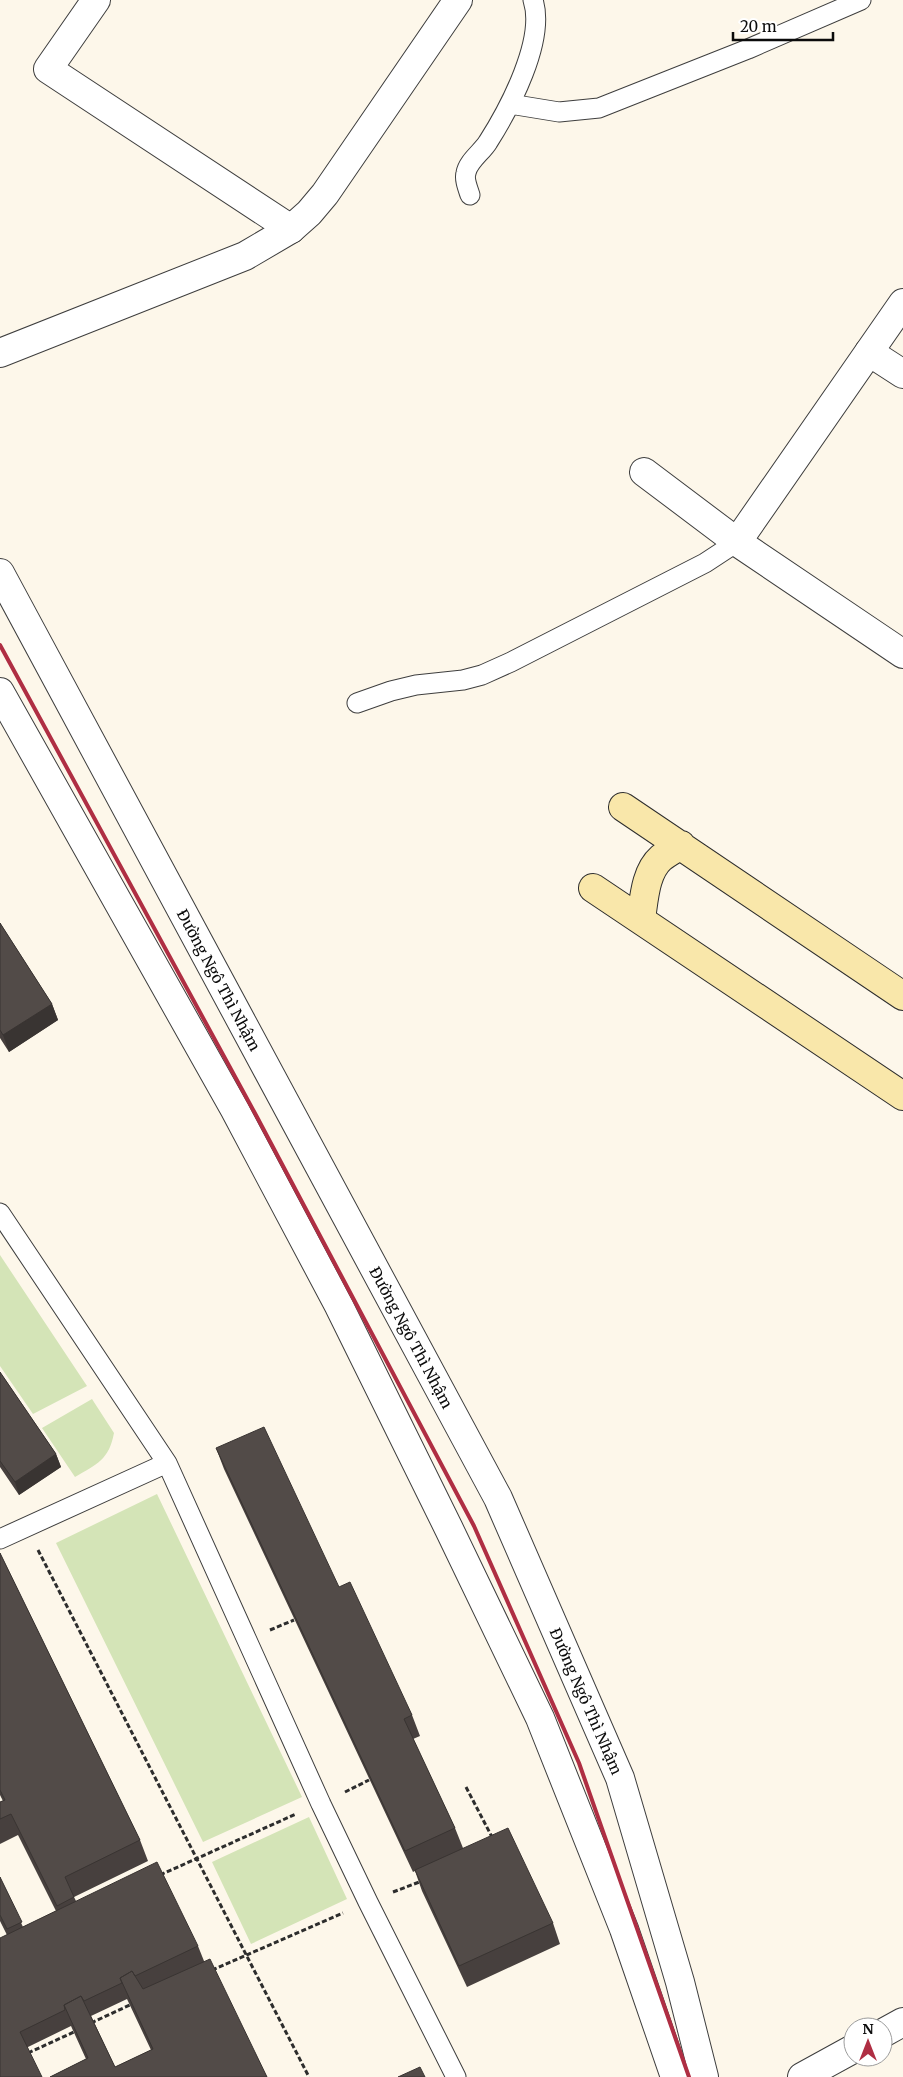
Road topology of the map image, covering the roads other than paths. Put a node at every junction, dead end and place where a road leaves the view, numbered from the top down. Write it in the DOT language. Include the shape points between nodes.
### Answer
graph roads {
  1 [pos="96,0"];
  2 [pos="458,0"];
  3 [pos="533,0"];
  4 [pos="861,0"];
  5 [pos="510,104"];
  6 [pos="470,195"];
  7 [pos="291,229"];
  8 [pos="903,303"];
  9 [pos="869,352"];
  10 [pos="0,353"];
  11 [pos="903,374"];
  12 [pos="644,472"];
  13 [pos="737,542"];
  14 [pos="0,573"];
  15 [pos="903,654"];
  16 [pos="0,692"];
  17 [pos="357,703"];
  18 [pos="623,807"];
  19 [pos="681,845"];
  20 [pos="593,888"];
  21 [pos="641,919"];
  22 [pos="903,996"];
  23 [pos="903,1096"];
  24 [pos="0,1213"];
  25 [pos="167,1463"];
  26 [pos="0,1539"];
  27 [pos="843,2056"];
  28 [pos="816,2074"];
  29 [pos="456,2077"];
  30 [pos="675,2077"];
  31 [pos="704,2077"];
  1 -- 7 [label="street" via="48,69"];
  2 -- 7 [label="street" via="325,194"];
  3 -- 5 [label="lane" via="536,26 523,76"];
  4 -- 5 [label="lane" via="599,108 559,112"];
  5 -- 6 [label="lane" via="487,144 467,169 465,174"];
  7 -- 10 [label="street" via="245,256"];
  8 -- 9 [label="street"];
  9 -- 11 [label="street"];
  9 -- 13 [label="street"];
  12 -- 13 [label="street"];
  13 -- 15 [label="street"];
  13 -- 17 [label="lane" via="705,563 482,675 416,685"];
  14 -- 31 [label="street, Đường Ngô Thì Nhậm" via="498,1498 620,1778 680,1982"];
  16 -- 30 [label="street" via="235,1110 339,1306 450,1529 540,1718 624,1929"];
  18 -- 19 [label="street"];
  19 -- 21 [label="street" via="660,859 650,876"];
  19 -- 22 [label="street"];
  20 -- 21 [label="street"];
  21 -- 23 [label="street"];
  24 -- 25 [label="lane"];
  25 -- 26 [label="lane"];
  25 -- 29 [label="lane" via="320,1804"];
  27 -- 28 [label="street"];
}
